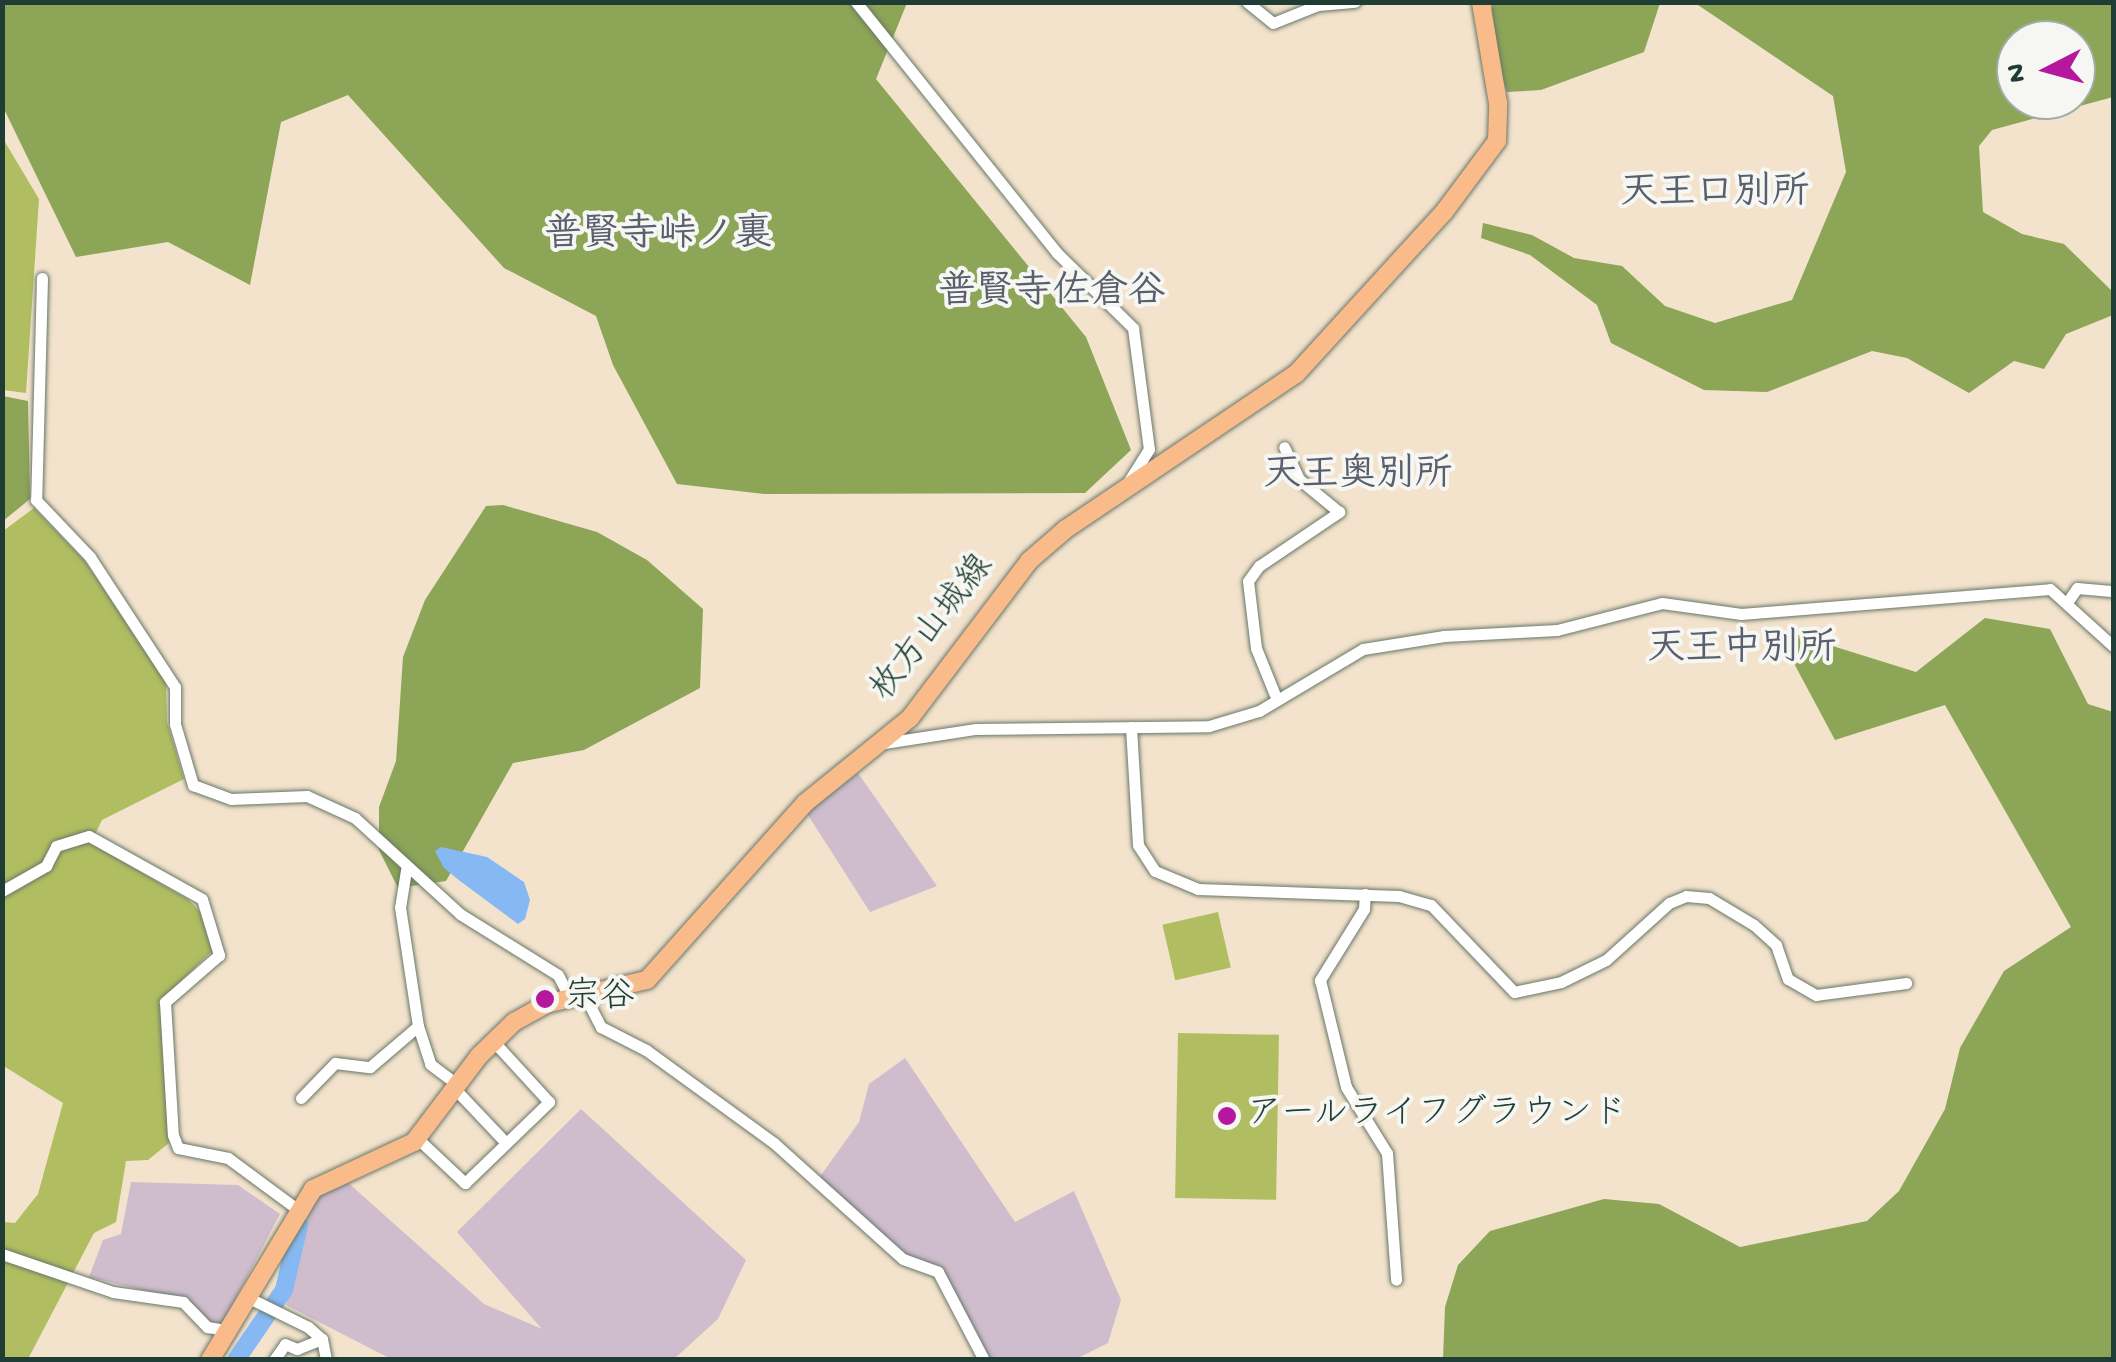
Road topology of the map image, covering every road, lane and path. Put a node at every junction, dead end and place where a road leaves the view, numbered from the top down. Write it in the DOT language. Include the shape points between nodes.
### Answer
graph roads {
  1 [pos="856,2"];
  2 [pos="1247,2"];
  3 [pos="1354,2"];
  4 [pos="1481,2"];
  5 [pos="42,278"];
  6 [pos="1284,447"];
  7 [pos="1127,487"];
  8 [pos="2114,591"];
  9 [pos="2068,600"];
  10 [pos="2114,647"];
  11 [pos="1276,700"];
  12 [pos="1131,728"];
  13 [pos="884,743"];
  14 [pos="406,870"];
  15 [pos="2,890"];
  16 [pos="1365,894"];
  17 [pos="1906,984"];
  18 [pos="578,997"];
  19 [pos="418,1026"];
  20 [pos="494,1042"];
  21 [pos="457,1087"];
  22 [pos="301,1098"];
  23 [pos="417,1138"];
  24 [pos="506,1143"];
  25 [pos="297,1208"];
  26 [pos="2,1254"];
  27 [pos="1396,1280"];
  28 [pos="248,1297"];
  29 [pos="227,1330"];
  30 [pos="322,1339"];
  31 [pos="210,1360"];
  32 [pos="274,1360"];
  33 [pos="326,1360"];
  34 [pos="984,1360"];
  1 -- 7 [label="street" via="1056,253 1133,328 1149,449"];
  2 -- 3 [label="street" via="1273,24 1318,4"];
  4 -- 7 [label="main road, 枚方山城線" via="1498,103 1496,140 1472,174 1296,374"];
  5 -- 14 [label="street" via="36,500 90,557 176,688 175,724 193,785 231,799 307,796 329,804 362,824"];
  6 -- 11 [label="street" via="1299,479 1339,512 1259,566 1248,581 1256,648"];
  7 -- 13 [label="main road, 枚方山城線" via="1029,561"];
  8 -- 9 [label="street" via="2077,588"];
  9 -- 10 [label="street"];
  9 -- 11 [label="street" via="2034,588 1741,614 1662,603 1557,630 1444,636 1363,649"];
  11 -- 12 [label="street" via="1209,726"];
  12 -- 13 [label="street" via="976,730"];
  12 -- 16 [label="street" via="1138,845 1155,871 1198,889"];
  13 -- 18 [label="main road, 枚方山城線" via="806,803 647,980"];
  14 -- 18 [label="street" via="460,914 558,976"];
  14 -- 19 [label="street" via="400,907"];
  15 -- 25 [label="street" via="38,872 56,846 89,836 202,900 219,955 202,975 168,992 166,1002 174,1136 178,1148 228,1158"];
  16 -- 17 [label="street" via="1431,905 1514,992 1561,982 1606,960 1669,903 1686,896 1709,898 1754,926 1776,944 1788,979 1816,995"];
  16 -- 27 [label="street" via="1364,909 1320,980 1346,1087 1388,1153"];
  18 -- 20 [label="main road, 枚方山城線" via="546,1004"];
  18 -- 34 [label="street" via="602,1028 646,1050 774,1143 903,1259 938,1272"];
  19 -- 21 [label="street" via="430,1064"];
  19 -- 22 [label="street" via="370,1066 335,1062"];
  20 -- 21 [label="main road, 枚方山城線"];
  20 -- 24 [label="street" via="549,1102"];
  21 -- 23 [label="main road, 枚方山城線"];
  21 -- 24 [label="street"];
  23 -- 24 [label="street" via="465,1183"];
  23 -- 25 [label="main road, 枚方山城線" via="333,1174"];
  25 -- 28 [label="main road, 枚方山城線"];
  26 -- 29 [label="street" via="113,1292 183,1302 207,1327"];
  28 -- 29 [label="main road, 枚方山城線"];
  28 -- 30 [label="street"];
  29 -- 31 [label="main road, 枚方山城線"];
  30 -- 32 [label="street" via="297,1350 285,1344"];
  30 -- 33 [label="street"];
}
